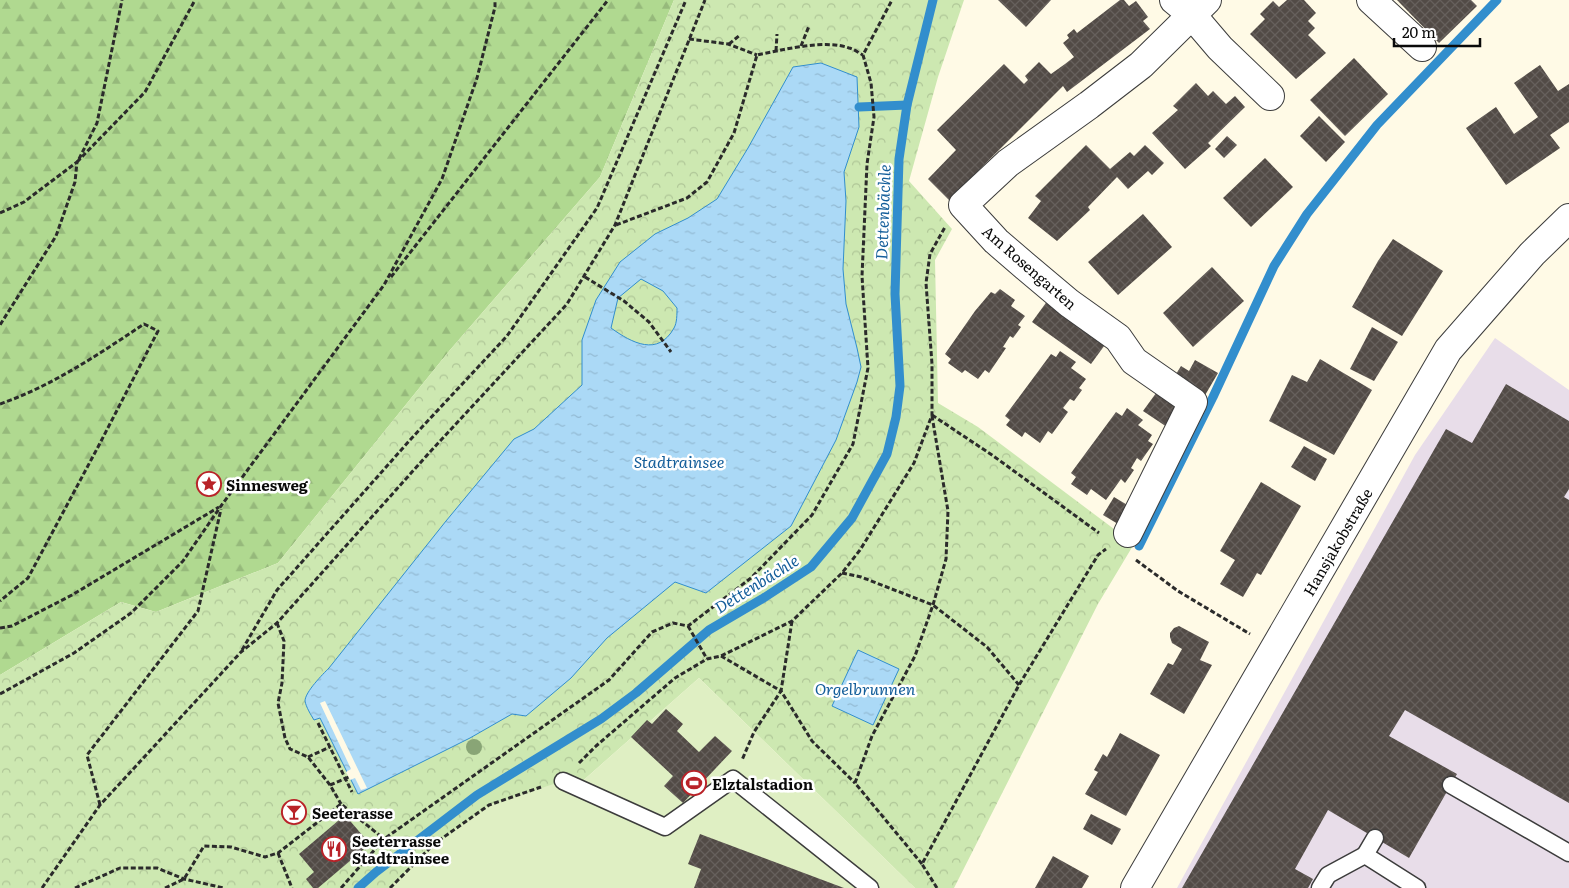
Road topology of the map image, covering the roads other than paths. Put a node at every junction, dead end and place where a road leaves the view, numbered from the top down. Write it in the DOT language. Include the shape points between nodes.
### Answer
graph roads {
  1 [pos="1371,0"];
  2 [pos="1190,5"];
  3 [pos="1422,47"];
  4 [pos="1270,96"];
  5 [pos="1569,218"];
  6 [pos="1119,542"];
  7 [pos="563,781"];
  8 [pos="1451,785"];
  9 [pos="1375,838"];
  10 [pos="1569,853"];
  11 [pos="1365,854"];
  12 [pos="870,888"];
  13 [pos="1135,888"];
  14 [pos="1320,888"];
  15 [pos="1417,888"];
  1 -- 3 [label="street"];
  2 -- 4 [label="street" via="1220,48"];
  2 -- 6 [label="street, Am Rosengarten" via="1141,65 1008,163 963,205 996,241 1025,266 1118,338 1134,361 1193,402"];
  5 -- 13 [label="street, Hansjakobstraße" via="1532,254 1448,350"];
  7 -- 12 [label="lane" via="665,827 733,779"];
  8 -- 10 [label="lane"];
  9 -- 11 [label="lane"];
  11 -- 14 [label="lane" via="1328,875"];
  11 -- 15 [label="lane"];
}
